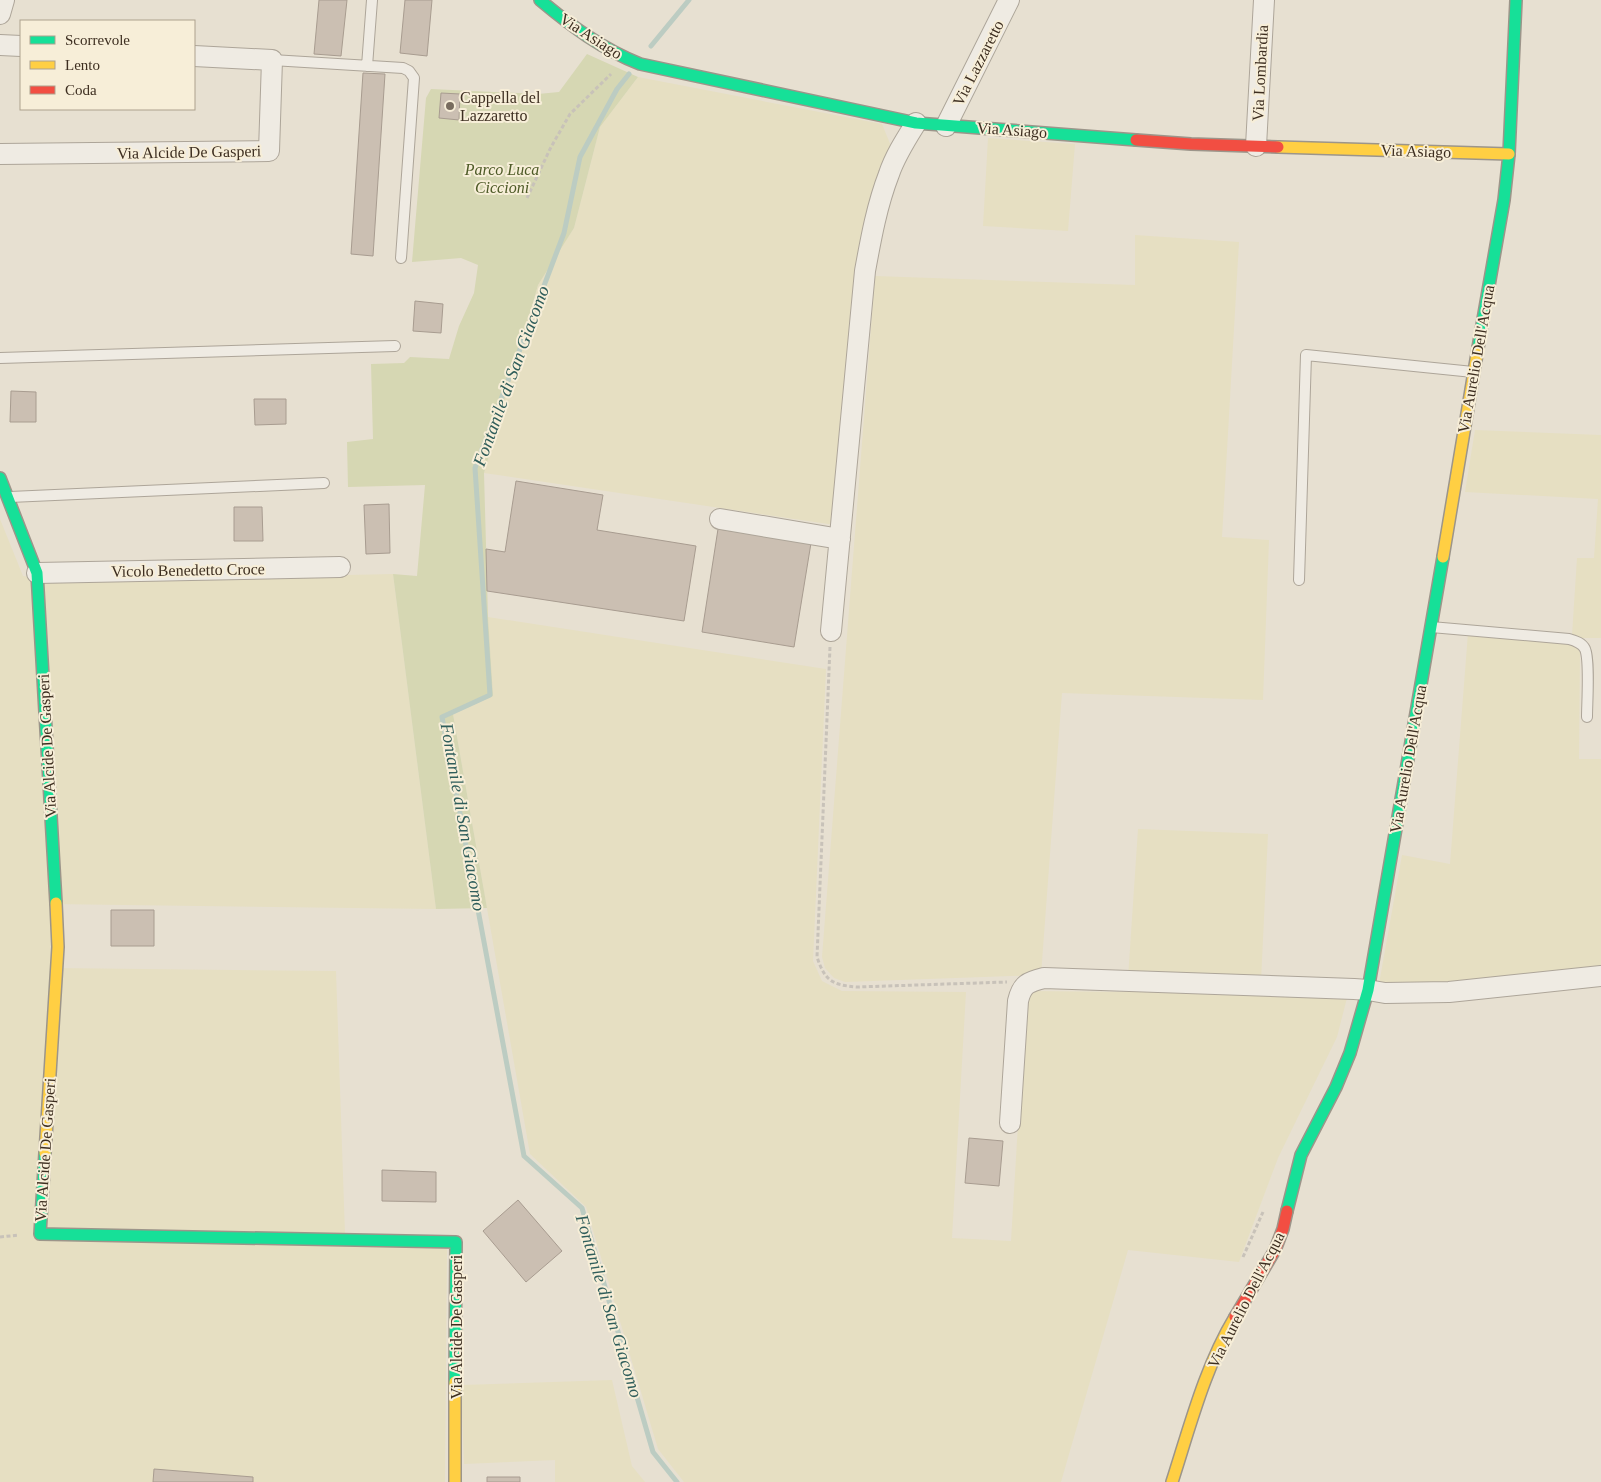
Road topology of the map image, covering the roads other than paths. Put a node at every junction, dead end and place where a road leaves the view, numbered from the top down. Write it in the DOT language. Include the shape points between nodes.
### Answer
graph roads {
  1 [pos="4,0"];
  2 [pos="372,0"];
  3 [pos="540,0"];
  4 [pos="1009,0"];
  5 [pos="1264,0"];
  6 [pos="1516,0"];
  7 [pos="0,14"];
  8 [pos="0,45"];
  9 [pos="20,46"];
  10 [pos="195,56"];
  11 [pos="272,60"];
  12 [pos="367,66"];
  13 [pos="916,123"];
  14 [pos="946,126"];
  15 [pos="1256,146"];
  16 [pos="0,154"];
  17 [pos="1509,154"];
  18 [pos="401,258"];
  19 [pos="395,346"];
  20 [pos="0,358"];
  21 [pos="1474,372"];
  22 [pos="0,478"];
  23 [pos="324,483"];
  24 [pos="7,497"];
  25 [pos="720,518"];
  26 [pos="840,539"];
  27 [pos="340,566"];
  28 [pos="37,573"];
  29 [pos="1299,580"];
  30 [pos="1430,627"];
  31 [pos="831,631"];
  32 [pos="1587,717"];
  33 [pos="1601,976"];
  34 [pos="1368,990"];
  35 [pos="1010,1123"];
  36 [pos="455,1482"];
  37 [pos="1172,1482"];
  1 -- 7 [label="street"];
  2 -- 12 [label="lane"];
  3 -- 13 [label="street, Via Asiago" via="580,32 629,60 660,70"];
  4 -- 14 [label="street, Via Lazzaretto"];
  5 -- 15 [label="street, Via Lombardia"];
  6 -- 17 [label="street, Via Aurelio Dell'Acqua"];
  8 -- 9 [label="street"];
  10 -- 11 [label="street"];
  11 -- 12 [label="lane"];
  11 -- 16 [label="street, Via Alcide De Gasperi" via="269,151"];
  12 -- 18 [label="lane" via="403,68 414,78"];
  13 -- 14 [label="street, Via Asiago"];
  13 -- 26 [label="street" via="889,172 865,271"];
  14 -- 15 [label="street, Via Asiago"];
  15 -- 17 [label="street, Via Asiago"];
  17 -- 21 [label="street, Via Aurelio Dell'Acqua"];
  19 -- 20 [label="lane"];
  21 -- 29 [label="lane" via="1306,355"];
  21 -- 30 [label="street, Via Aurelio Dell'Acqua"];
  22 -- 24 [label="street, Via Alcide De Gasperi"];
  23 -- 24 [label="lane"];
  24 -- 28 [label="street, Via Alcide De Gasperi"];
  25 -- 26 [label="street"];
  26 -- 31 [label="street"];
  27 -- 28 [label="street, Vicolo Benedetto Croce"];
  28 -- 36 [label="street, Via Alcide De Gasperi" via="58,947 40,1234 456,1242"];
  30 -- 32 [label="lane" via="1578,641 1587,658"];
  30 -- 34 [label="street, Via Aurelio Dell'Acqua"];
  33 -- 34 [label="street" via="1449,992 1385,993"];
  34 -- 35 [label="street" via="1044,978 1030,982 1020,991 1018,1001"];
  34 -- 37 [label="street, Via Aurelio Dell'Acqua" via="1350,1053 1302,1154 1275,1250 1216,1354"];
}
